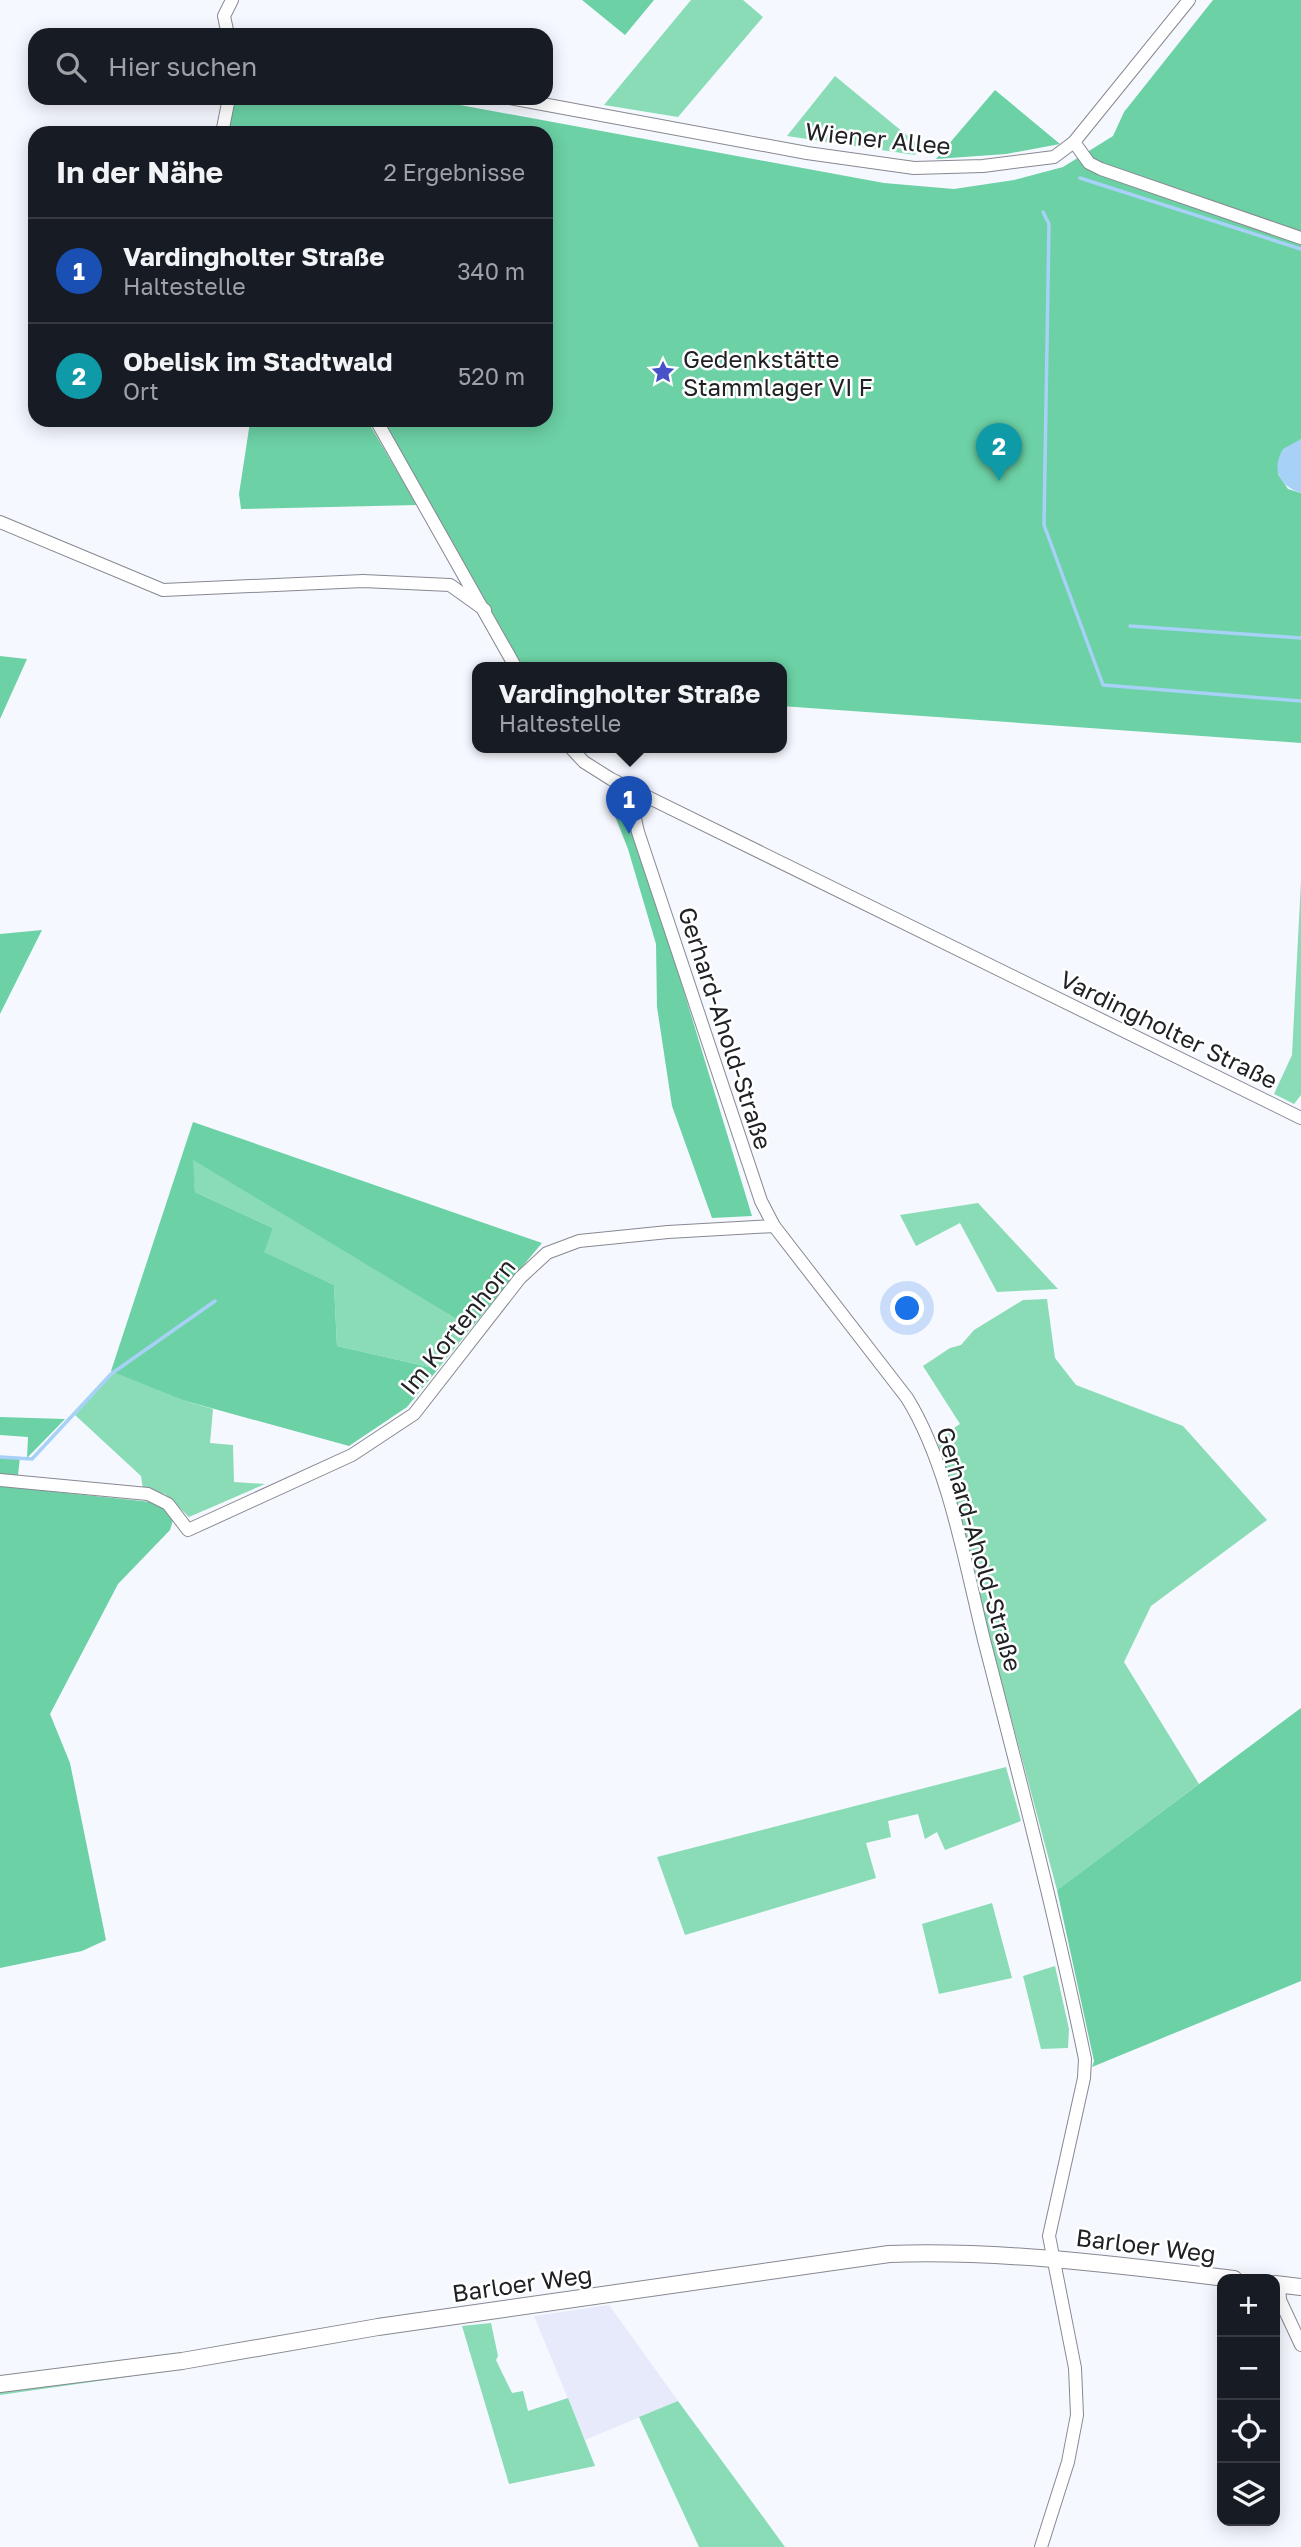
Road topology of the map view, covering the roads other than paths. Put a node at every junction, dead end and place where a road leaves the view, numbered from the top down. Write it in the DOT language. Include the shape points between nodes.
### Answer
graph roads {
  1 [pos="232,0"];
  2 [pos="1189,0"];
  3 [pos="227,28"];
  4 [pos="228,105"];
  5 [pos="548,105"];
  6 [pos="223,126"];
  7 [pos="1074,142"];
  8 [pos="1301,238"];
  9 [pos="380,427"];
  10 [pos="0,522"];
  11 [pos="463,573"];
  12 [pos="450,585"];
  13 [pos="485,610"];
  14 [pos="513,662"];
  15 [pos="576,753"];
  16 [pos="628,787"];
  17 [pos="1301,1118"];
  18 [pos="774,1227"];
  19 [pos="0,1480"];
  20 [pos="1052,2257"];
  21 [pos="1217,2277"];
  22 [pos="1280,2285"];
  23 [pos="1301,2287"];
  24 [pos="1280,2300"];
  25 [pos="1301,2344"];
  26 [pos="0,2384"];
  27 [pos="1041,2547"];
  1 -- 3 [label="street" via="224,16"];
  2 -- 7 [label="street"];
  4 -- 6 [label="street"];
  5 -- 7 [label="street, Wiener Allee" via="915,168 1054,157"];
  7 -- 8 [label="street" via="1089,163 1101,169"];
  9 -- 11 [label="street"];
  10 -- 12 [label="street" via="163,590 363,581"];
  11 -- 12 [label="street" via="460,582"];
  11 -- 13 [label="street"];
  12 -- 13 [label="street"];
  13 -- 14 [label="street"];
  15 -- 16 [label="street, Vardingholter Straße"];
  16 -- 17 [label="street, Vardingholter Straße"];
  16 -- 18 [label="street, Gerhard-Ahold-Straße" via="647,858 761,1201"];
  18 -- 19 [label="street, Im Kortenhorn" via="579,1241 547,1253 520,1279 414,1414 352,1455 188,1530 168,1504 148,1494"];
  18 -- 20 [label="street, Gerhard-Ahold-Straße" via="925,1426 970,1584 1054,1909 1085,2059 1049,2236"];
  20 -- 21 [label="street, Barloer Weg"];
  20 -- 26 [label="street, Barloer Weg" via="961,2251 889,2254 378,2327 182,2361"];
  20 -- 27 [label="street, Barloer Weg" via="1075,2368 1077,2414 1068,2462"];
  22 -- 23 [label="street"];
  24 -- 25 [label="street"];
}
